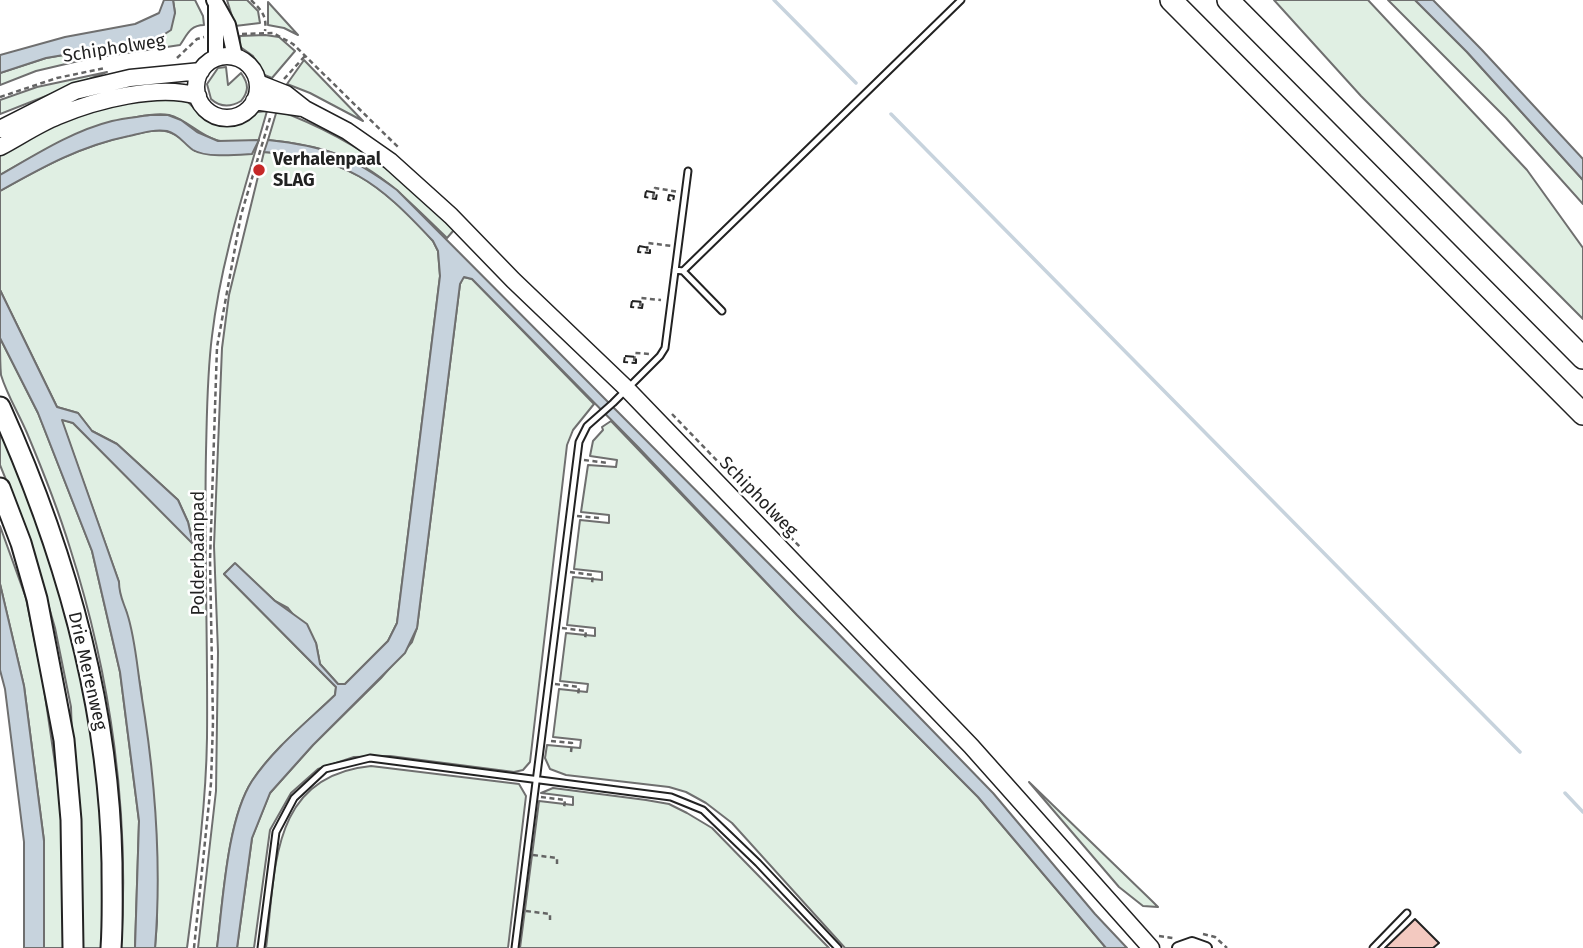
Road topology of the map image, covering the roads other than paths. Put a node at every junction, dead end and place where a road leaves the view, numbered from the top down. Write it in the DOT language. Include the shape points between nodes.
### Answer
graph roads {
  1 [pos="961,0"];
  2 [pos="1171,0"];
  3 [pos="1228,0"];
  4 [pos="215,2"];
  5 [pos="223,36"];
  6 [pos="235,57"];
  7 [pos="216,58"];
  8 [pos="201,71"];
  9 [pos="258,83"];
  10 [pos="198,96"];
  11 [pos="254,102"];
  12 [pos="305,109"];
  13 [pos="0,129"];
  14 [pos="0,147"];
  15 [pos="688,172"];
  16 [pos="676,270"];
  17 [pos="683,271"];
  18 [pos="722,311"];
  19 [pos="1583,358"];
  20 [pos="627,388"];
  21 [pos="0,407"];
  22 [pos="1583,414"];
  23 [pos="0,488"];
  24 [pos="536,778"];
  25 [pos="1407,913"];
  26 [pos="73,948"];
  27 [pos="111,948"];
  28 [pos="261,948"];
  29 [pos="515,948"];
  30 [pos="838,948"];
  31 [pos="1151,948"];
  32 [pos="1178,948"];
  33 [pos="1206,948"];
  34 [pos="1373,948"];
  1 -- 17 [label="lane"];
  2 -- 22 [label="highway"];
  3 -- 19 [label="highway"];
  4 -- 5 [label="street"];
  5 -- 6 [label="street"];
  5 -- 7 [label="street"];
  6 -- 7 [label="main road"];
  6 -- 9 [label="main road" via="253,69"];
  7 -- 8 [label="main road"];
  8 -- 10 [label="main road"];
  8 -- 13 [label="main road, Schipholweg" via="130,78 75,91"];
  9 -- 11 [label="main road"];
  9 -- 12 [label="main road, Schipholweg" via="286,94"];
  10 -- 11 [label="main road" via="210,112 229,117"];
  10 -- 14 [label="main road" via="185,92 132,95 88,106 57,116"];
  11 -- 12 [label="main road, Schipholweg"];
  12 -- 20 [label="main road, Schipholweg" via="347,131 411,178"];
  15 -- 16 [label="lane"];
  16 -- 17 [label="lane"];
  16 -- 20 [label="lane" via="665,348"];
  17 -- 18 [label="lane"];
  20 -- 24 [label="lane" via="582,434"];
  20 -- 31 [label="main road, Schipholweg" via="980,755"];
  21 -- 27 [label="highway, Drie Merenweg" via="24,459 61,564 92,677 110,814"];
  23 -- 26 [label="highway, Drie Merenweg" via="37,599 64,740 72,831"];
  24 -- 28 [label="lane" via="370,758 326,769 294,798 276,832"];
  24 -- 29 [label="lane"];
  24 -- 30 [label="lane" via="671,797 703,810"];
  25 -- 34 [label="lane"];
  32 -- 33 [label="street" via="1192,943"];
}
